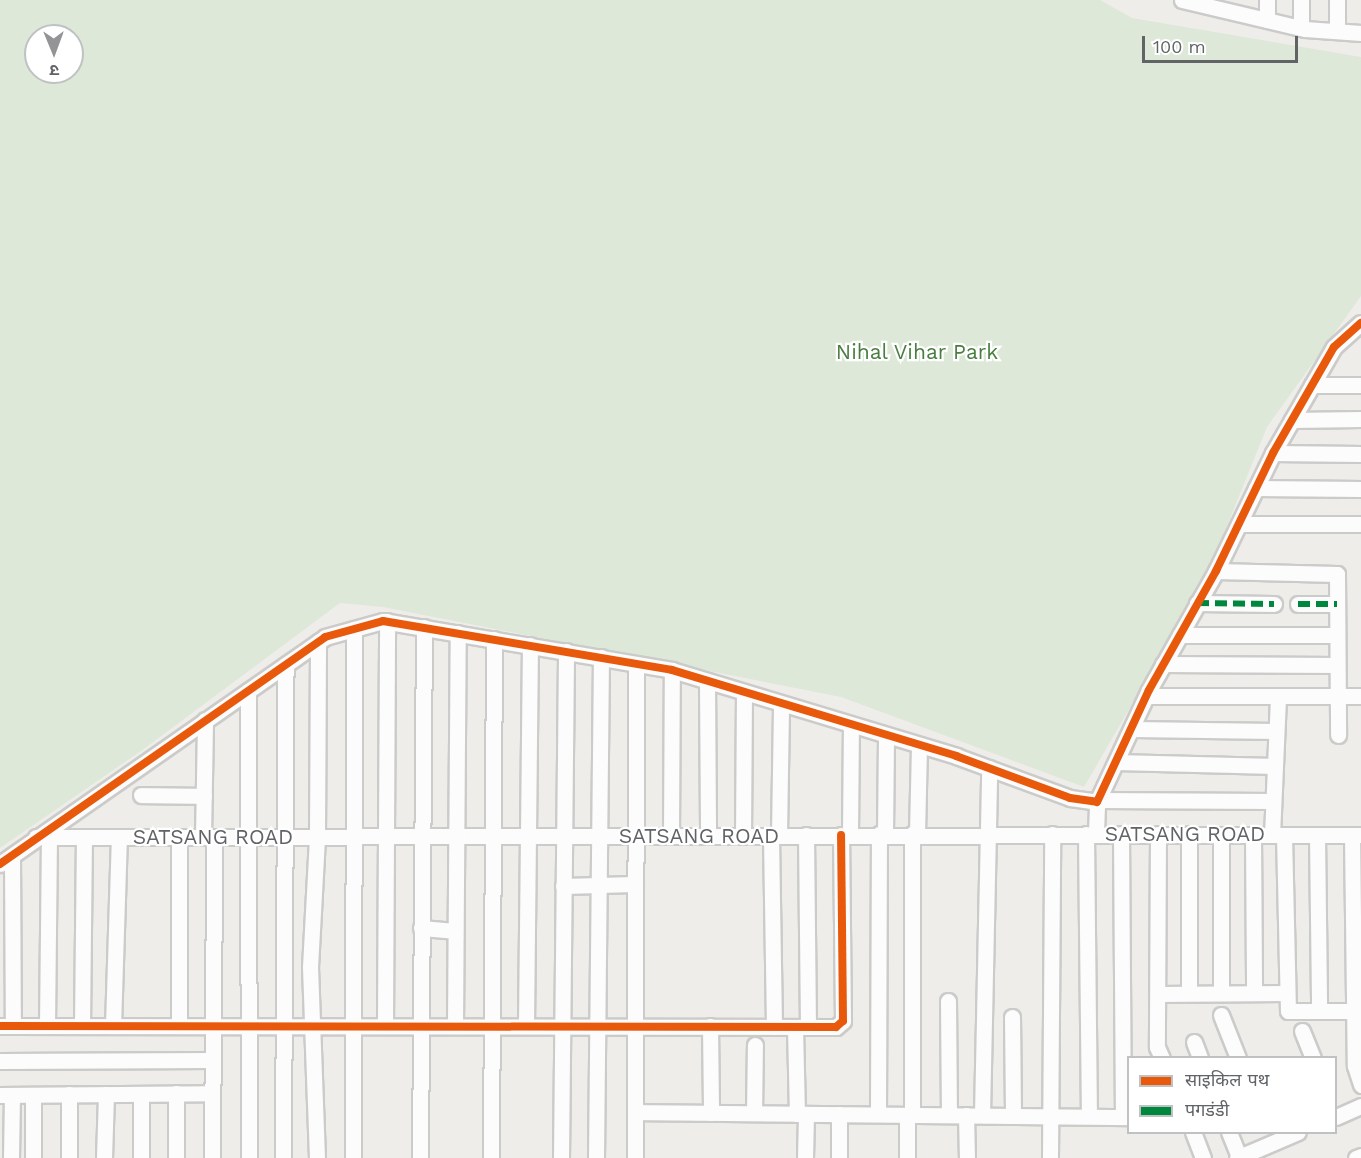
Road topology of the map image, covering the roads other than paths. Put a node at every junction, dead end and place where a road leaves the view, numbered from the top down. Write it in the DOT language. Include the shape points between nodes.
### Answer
graph roads {
  1 [pos="1267,0"];
  2 [pos="1301,0"];
  3 [pos="1337,0"];
  4 [pos="1191,1"];
  5 [pos="1230,6"];
  6 [pos="1267,20"];
  7 [pos="1301,28"];
  8 [pos="1337,31"];
  9 [pos="1361,33"];
  10 [pos="1361,323"];
  11 [pos="1312,385"];
  12 [pos="1361,385"];
  13 [pos="1361,419"];
  14 [pos="1292,420"];
  15 [pos="1273,453"];
  16 [pos="1361,454"];
  17 [pos="1256,488"];
  18 [pos="1361,489"];
  19 [pos="1239,524"];
  20 [pos="1361,524"];
  21 [pos="1216,572"];
  22 [pos="1197,603"];
  23 [pos="1274,604"];
  24 [pos="1298,604"];
  25 [pos="1337,604"];
  26 [pos="387,621"];
  27 [pos="424,627"];
  28 [pos="354,629"];
  29 [pos="458,633"];
  30 [pos="1180,635"];
  31 [pos="1337,635"];
  32 [pos="494,639"];
  33 [pos="318,642"];
  34 [pos="530,645"];
  35 [pos="566,651"];
  36 [pos="601,657"];
  37 [pos="636,664"];
  38 [pos="1163,664"];
  39 [pos="286,665"];
  40 [pos="1337,665"];
  41 [pos="672,670"];
  42 [pos="707,682"];
  43 [pos="248,691"];
  44 [pos="744,693"];
  45 [pos="1147,696"];
  46 [pos="1278,696"];
  47 [pos="1338,696"];
  48 [pos="1361,696"];
  49 [pos="781,704"];
  50 [pos="205,720"];
  51 [pos="852,725"];
  52 [pos="1132,729"];
  53 [pos="1276,731"];
  54 [pos="886,735"];
  55 [pos="1338,735"];
  56 [pos="919,745"];
  57 [pos="1116,762"];
  58 [pos="1275,766"];
  59 [pos="989,768"];
  60 [pos="141,795"];
  61 [pos="204,796"];
  62 [pos="1097,801"];
  63 [pos="1273,801"];
  64 [pos="882,834"];
  65 [pos="915,834"];
  66 [pos="985,834"];
  67 [pos="1052,834"];
  68 [pos="1091,834"];
  69 [pos="1121,834"];
  70 [pos="1158,834"];
  71 [pos="1189,834"];
  72 [pos="775,835"];
  73 [pos="806,835"];
  74 [pos="845,835"];
  75 [pos="1221,835"];
  76 [pos="1253,835"];
  77 [pos="1278,835"];
  78 [pos="1317,835"];
  79 [pos="1356,835"];
  80 [pos="564,836"];
  81 [pos="600,836"];
  82 [pos="635,836"];
  83 [pos="671,836"];
  84 [pos="708,836"];
  85 [pos="743,836"];
  86 [pos="43,837"];
  87 [pos="84,837"];
  88 [pos="119,837"];
  89 [pos="179,837"];
  90 [pos="209,837"];
  91 [pos="247,837"];
  92 [pos="282,837"];
  93 [pos="317,837"];
  94 [pos="351,837"];
  95 [pos="386,837"];
  96 [pos="423,837"];
  97 [pos="457,837"];
  98 [pos="491,837"];
  99 [pos="529,837"];
  100 [pos="6,860"];
  101 [pos="635,884"];
  102 [pos="599,885"];
  103 [pos="563,886"];
  104 [pos="421,928"];
  105 [pos="455,931"];
  106 [pos="1190,993"];
  107 [pos="1221,993"];
  108 [pos="1254,993"];
  109 [pos="1287,993"];
  110 [pos="1158,994"];
  111 [pos="948,1001"];
  112 [pos="1319,1011"];
  113 [pos="1357,1011"];
  114 [pos="1221,1015"];
  115 [pos="1011,1017"];
  116 [pos="595,1024"];
  117 [pos="635,1024"];
  118 [pos="282,1025"];
  119 [pos="385,1025"];
  120 [pos="419,1025"];
  121 [pos="455,1025"];
  122 [pos="490,1025"];
  123 [pos="526,1025"];
  124 [pos="560,1025"];
  125 [pos="7,1026"];
  126 [pos="47,1026"];
  127 [pos="82,1026"];
  128 [pos="113,1026"];
  129 [pos="179,1026"];
  130 [pos="212,1026"];
  131 [pos="248,1026"];
  132 [pos="710,1026"];
  133 [pos="774,1027"];
  134 [pos="353,1028"];
  135 [pos="801,1028"];
  136 [pos="311,1029"];
  137 [pos="1302,1030"];
  138 [pos="1194,1042"];
  139 [pos="755,1045"];
  140 [pos="1161,1056"];
  141 [pos="1199,1056"];
  142 [pos="1237,1056"];
  143 [pos="1311,1056"];
  144 [pos="212,1060"];
  145 [pos="0,1061"];
  146 [pos="1361,1084"];
  147 [pos="212,1093"];
  148 [pos="69,1094"];
  149 [pos="106,1094"];
  150 [pos="141,1094"];
  151 [pos="176,1094"];
  152 [pos="6,1095"];
  153 [pos="33,1095"];
  154 [pos="1361,1106"];
  155 [pos="635,1112"];
  156 [pos="711,1113"];
  157 [pos="753,1113"];
  158 [pos="802,1114"];
  159 [pos="839,1114"];
  160 [pos="878,1114"];
  161 [pos="910,1115"];
  162 [pos="949,1115"];
  163 [pos="974,1115"];
  164 [pos="1013,1116"];
  165 [pos="1049,1116"];
  166 [pos="1089,1116"];
  167 [pos="1337,1116"];
  168 [pos="1126,1117"];
  169 [pos="1193,1134"];
  170 [pos="1230,1134"];
  171 [pos="1289,1134"];
  172 [pos="1270,1138"];
  173 [pos="1361,1156"];
  174 [pos="12,1158"];
  175 [pos="33,1158"];
  176 [pos="69,1158"];
  177 [pos="104,1158"];
  178 [pos="141,1158"];
  179 [pos="176,1158"];
  180 [pos="212,1158"];
  181 [pos="249,1158"];
  182 [pos="283,1158"];
  183 [pos="317,1158"];
  184 [pos="353,1158"];
  185 [pos="420,1158"];
  186 [pos="491,1158"];
  187 [pos="561,1158"];
  188 [pos="596,1158"];
  189 [pos="635,1158"];
  190 [pos="806,1158"];
  191 [pos="839,1158"];
  192 [pos="907,1158"];
  193 [pos="967,1158"];
  194 [pos="1050,1158"];
  195 [pos="1203,1158"];
  196 [pos="1238,1158"];
  197 [pos="1356,1158"];
  1 -- 6 [label="street"];
  2 -- 7 [label="street"];
  3 -- 8 [label="street"];
  4 -- 5 [label="street"];
  5 -- 6 [label="street"];
  6 -- 7 [label="street"];
  7 -- 8 [label="street"];
  8 -- 9 [label="street"];
  10 -- 11 [label="street" via="1334,347"];
  11 -- 12 [label="street"];
  11 -- 14 [label="street"];
  13 -- 14 [label="street"];
  14 -- 15 [label="street"];
  15 -- 16 [label="street"];
  15 -- 17 [label="street"];
  17 -- 18 [label="street"];
  17 -- 19 [label="street"];
  19 -- 20 [label="street"];
  19 -- 21 [label="street"];
  21 -- 22 [label="street"];
  21 -- 25 [label="street" via="1337,574"];
  22 -- 23 [label="street"];
  22 -- 30 [label="street"];
  24 -- 25 [label="street"];
  25 -- 31 [label="street"];
  26 -- 27 [label="street"];
  26 -- 28 [label="street"];
  26 -- 95 [label="street"];
  27 -- 29 [label="street"];
  27 -- 96 [label="street"];
  28 -- 33 [label="street"];
  28 -- 94 [label="street"];
  29 -- 32 [label="street"];
  29 -- 97 [label="street"];
  30 -- 31 [label="street"];
  30 -- 38 [label="street"];
  31 -- 40 [label="street"];
  32 -- 34 [label="street"];
  32 -- 98 [label="street"];
  33 -- 39 [label="street"];
  33 -- 93 [label="street"];
  34 -- 35 [label="street"];
  34 -- 99 [label="street"];
  35 -- 36 [label="street"];
  35 -- 80 [label="street"];
  36 -- 37 [label="street"];
  36 -- 81 [label="street"];
  37 -- 41 [label="street"];
  37 -- 82 [label="street"];
  38 -- 40 [label="street"];
  38 -- 45 [label="street"];
  39 -- 43 [label="street"];
  39 -- 92 [label="street"];
  40 -- 47 [label="street"];
  41 -- 42 [label="street"];
  41 -- 83 [label="street"];
  42 -- 44 [label="street"];
  42 -- 84 [label="street"];
  43 -- 50 [label="street"];
  43 -- 91 [label="street"];
  44 -- 49 [label="street"];
  44 -- 85 [label="street"];
  45 -- 46 [label="street"];
  45 -- 52 [label="street"];
  46 -- 47 [label="street"];
  46 -- 53 [label="street"];
  47 -- 48 [label="street"];
  47 -- 55 [label="street"];
  49 -- 51 [label="street"];
  49 -- 72 [label="street"];
  50 -- 61 [label="street"];
  50 -- 86 [label="street"];
  51 -- 54 [label="street"];
  51 -- 74 [label="street"];
  52 -- 53 [label="street"];
  52 -- 57 [label="street"];
  53 -- 58 [label="street"];
  54 -- 56 [label="street"];
  54 -- 64 [label="street"];
  56 -- 59 [label="street"];
  56 -- 65 [label="street"];
  57 -- 58 [label="street"];
  57 -- 62 [label="street"];
  58 -- 63 [label="street"];
  59 -- 62 [label="street" via="1070,798"];
  59 -- 66 [label="street"];
  60 -- 61 [label="street"];
  61 -- 90 [label="street"];
  62 -- 63 [label="street"];
  62 -- 68 [label="street"];
  63 -- 77 [label="street"];
  64 -- 65 [label="street, SATSANG ROAD"];
  64 -- 74 [label="street, SATSANG ROAD"];
  64 -- 160 [label="street"];
  65 -- 66 [label="street, SATSANG ROAD"];
  65 -- 161 [label="street"];
  66 -- 67 [label="street, SATSANG ROAD"];
  66 -- 163 [label="street"];
  67 -- 68 [label="street, SATSANG ROAD"];
  67 -- 165 [label="street"];
  68 -- 69 [label="street, SATSANG ROAD"];
  68 -- 166 [label="street"];
  69 -- 70 [label="street, SATSANG ROAD"];
  69 -- 168 [label="street"];
  70 -- 71 [label="street, SATSANG ROAD"];
  70 -- 110 [label="street"];
  71 -- 75 [label="street, SATSANG ROAD"];
  71 -- 106 [label="street"];
  72 -- 73 [label="street, SATSANG ROAD"];
  72 -- 85 [label="street, SATSANG ROAD"];
  72 -- 133 [label="street"];
  73 -- 74 [label="street, SATSANG ROAD"];
  73 -- 135 [label="street"];
  74 -- 135 [label="street" via="843,1021 836,1028"];
  75 -- 76 [label="street, SATSANG ROAD"];
  75 -- 107 [label="street"];
  76 -- 77 [label="street, SATSANG ROAD"];
  76 -- 108 [label="street"];
  77 -- 78 [label="street, SATSANG ROAD"];
  77 -- 109 [label="street"];
  78 -- 79 [label="street, SATSANG ROAD"];
  78 -- 112 [label="street"];
  79 -- 113 [label="street"];
  80 -- 81 [label="street, SATSANG ROAD"];
  80 -- 99 [label="street, SATSANG ROAD"];
  80 -- 103 [label="street"];
  81 -- 82 [label="street, SATSANG ROAD"];
  81 -- 102 [label="street"];
  82 -- 83 [label="street, SATSANG ROAD"];
  82 -- 101 [label="street"];
  83 -- 84 [label="street, SATSANG ROAD"];
  84 -- 85 [label="street, SATSANG ROAD"];
  86 -- 87 [label="street, SATSANG ROAD"];
  86 -- 100 [label="street"];
  86 -- 126 [label="street"];
  87 -- 88 [label="street, SATSANG ROAD"];
  87 -- 127 [label="street"];
  88 -- 89 [label="street, SATSANG ROAD"];
  88 -- 128 [label="street"];
  89 -- 90 [label="street, SATSANG ROAD"];
  89 -- 129 [label="street"];
  90 -- 91 [label="street, SATSANG ROAD"];
  90 -- 130 [label="street"];
  91 -- 92 [label="street, SATSANG ROAD"];
  91 -- 131 [label="street"];
  92 -- 93 [label="street, SATSANG ROAD"];
  92 -- 118 [label="street"];
  93 -- 94 [label="street, SATSANG ROAD"];
  93 -- 136 [label="street"];
  94 -- 95 [label="street, SATSANG ROAD"];
  94 -- 134 [label="street"];
  95 -- 96 [label="street, SATSANG ROAD"];
  95 -- 119 [label="street"];
  96 -- 97 [label="street, SATSANG ROAD"];
  96 -- 104 [label="street"];
  97 -- 98 [label="street, SATSANG ROAD"];
  97 -- 105 [label="street"];
  98 -- 99 [label="street, SATSANG ROAD"];
  98 -- 122 [label="street"];
  99 -- 123 [label="street"];
  100 -- 125 [label="street"];
  101 -- 102 [label="street"];
  101 -- 117 [label="street"];
  102 -- 103 [label="street"];
  102 -- 116 [label="street"];
  103 -- 124 [label="street"];
  104 -- 105 [label="street"];
  104 -- 120 [label="street"];
  105 -- 121 [label="street"];
  106 -- 107 [label="street"];
  106 -- 110 [label="street"];
  107 -- 108 [label="street"];
  108 -- 109 [label="street"];
  109 -- 112 [label="street" via="1287,1011"];
  110 -- 140 [label="street" via="1157,1047"];
  111 -- 162 [label="street"];
  112 -- 113 [label="street"];
  113 -- 146 [label="street" via="1355,1066"];
  114 -- 142 [label="street"];
  115 -- 164 [label="street"];
  116 -- 117 [label="street"];
  116 -- 124 [label="street"];
  116 -- 188 [label="street"];
  117 -- 132 [label="street"];
  117 -- 155 [label="street"];
  118 -- 131 [label="street"];
  118 -- 136 [label="street"];
  118 -- 182 [label="street"];
  119 -- 120 [label="street"];
  119 -- 134 [label="street"];
  120 -- 121 [label="street"];
  120 -- 185 [label="street"];
  121 -- 122 [label="street"];
  122 -- 123 [label="street"];
  122 -- 186 [label="street"];
  123 -- 124 [label="street"];
  124 -- 187 [label="street"];
  125 -- 126 [label="street"];
  126 -- 127 [label="street"];
  127 -- 128 [label="street"];
  128 -- 129 [label="street"];
  129 -- 130 [label="street"];
  130 -- 131 [label="street"];
  130 -- 144 [label="street"];
  131 -- 181 [label="street"];
  132 -- 133 [label="street"];
  132 -- 156 [label="street"];
  133 -- 135 [label="street"];
  134 -- 136 [label="street"];
  134 -- 184 [label="street"];
  135 -- 158 [label="street"];
  136 -- 183 [label="street"];
  137 -- 143 [label="street"];
  138 -- 141 [label="street"];
  139 -- 157 [label="street"];
  144 -- 145 [label="street"];
  144 -- 147 [label="street"];
  147 -- 151 [label="street"];
  147 -- 180 [label="street"];
  148 -- 149 [label="street"];
  148 -- 153 [label="street"];
  148 -- 176 [label="street"];
  149 -- 150 [label="street"];
  149 -- 177 [label="street"];
  150 -- 151 [label="street"];
  150 -- 178 [label="street"];
  151 -- 179 [label="street"];
  152 -- 153 [label="street"];
  152 -- 174 [label="street"];
  153 -- 175 [label="street"];
  154 -- 167 [label="street"];
  155 -- 156 [label="street"];
  155 -- 189 [label="street"];
  156 -- 157 [label="street"];
  157 -- 158 [label="street"];
  158 -- 159 [label="street"];
  158 -- 190 [label="street"];
  159 -- 160 [label="street"];
  159 -- 191 [label="street"];
  160 -- 161 [label="street"];
  161 -- 162 [label="street"];
  161 -- 192 [label="street"];
  162 -- 163 [label="street"];
  163 -- 164 [label="street"];
  163 -- 193 [label="street"];
  164 -- 165 [label="street"];
  165 -- 166 [label="street"];
  165 -- 194 [label="street"];
  166 -- 168 [label="street"];
  169 -- 195 [label="street"];
  170 -- 196 [label="street"];
  171 -- 172 [label="street"];
  172 -- 196 [label="street"];
  173 -- 197 [label="street"];
}
